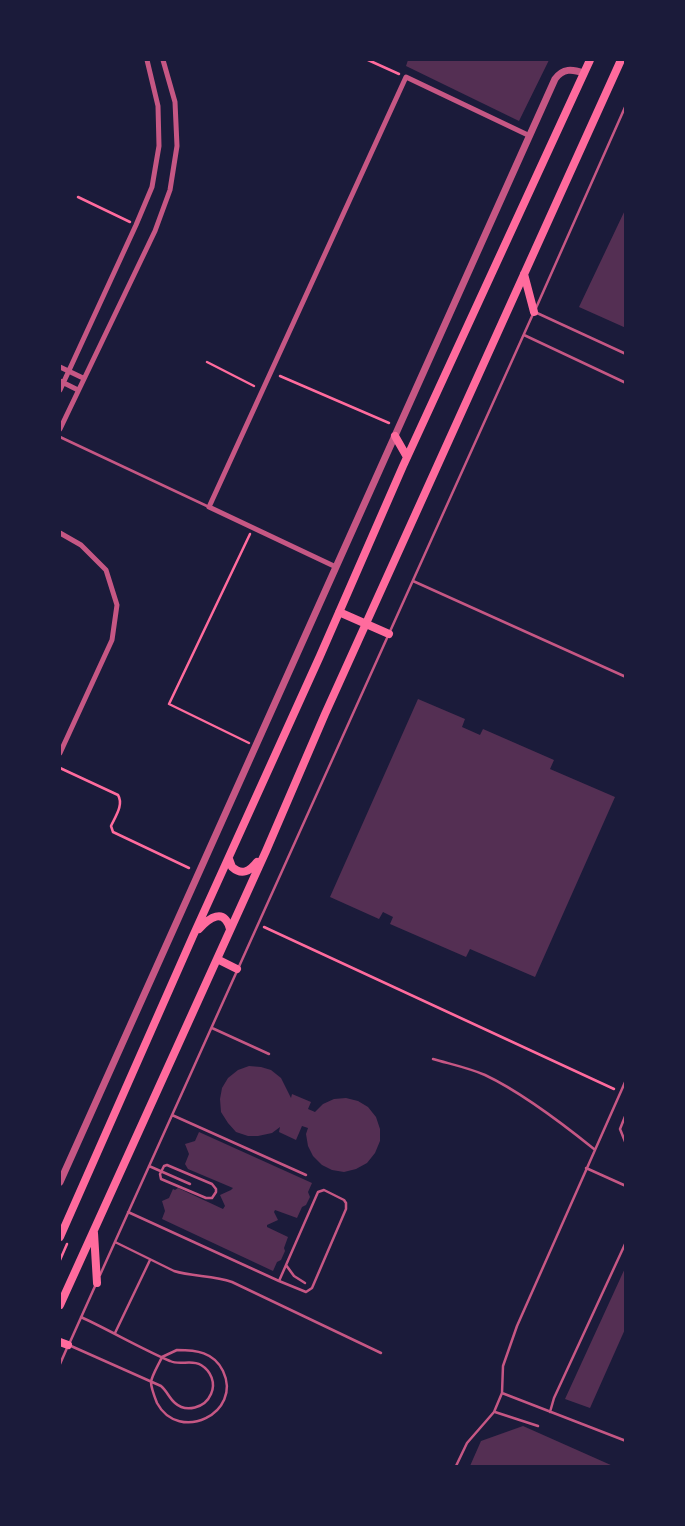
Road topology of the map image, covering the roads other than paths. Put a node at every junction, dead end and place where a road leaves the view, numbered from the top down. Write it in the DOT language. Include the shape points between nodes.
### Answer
graph roads {
  1 [pos="146,60"];
  2 [pos="163,60"];
  3 [pos="590,60"];
  4 [pos="621,60"];
  5 [pos="584,74"];
  6 [pos="175,102"];
  7 [pos="625,105"];
  8 [pos="158,106"];
  9 [pos="530,136"];
  10 [pos="524,274"];
  11 [pos="534,312"];
  12 [pos="524,335"];
  13 [pos="625,354"];
  14 [pos="60,367"];
  15 [pos="69,371"];
  16 [pos="83,378"];
  17 [pos="61,382"];
  18 [pos="625,383"];
  19 [pos="60,390"];
  20 [pos="78,390"];
  21 [pos="60,429"];
  22 [pos="397,432"];
  23 [pos="60,437"];
  24 [pos="407,457"];
  25 [pos="209,507"];
  26 [pos="60,533"];
  27 [pos="336,567"];
  28 [pos="413,581"];
  29 [pos="340,612"];
  30 [pos="366,623"];
  31 [pos="388,634"];
  32 [pos="625,675"];
  33 [pos="60,753"];
  34 [pos="266,851"];
  35 [pos="229,859"];
  36 [pos="230,929"];
  37 [pos="193,936"];
  38 [pos="217,959"];
  39 [pos="237,969"];
  40 [pos="211,1027"];
  41 [pos="269,1054"];
  42 [pos="433,1059"];
  43 [pos="625,1080"];
  44 [pos="625,1114"];
  45 [pos="172,1115"];
  46 [pos="625,1144"];
  47 [pos="594,1149"];
  48 [pos="149,1166"];
  49 [pos="586,1168"];
  50 [pos="162,1171"];
  51 [pos="306,1175"];
  52 [pos="60,1182"];
  53 [pos="190,1184"];
  54 [pos="625,1186"];
  55 [pos="128,1212"];
  56 [pos="94,1231"];
  57 [pos="60,1237"];
  58 [pos="115,1241"];
  59 [pos="625,1242"];
  60 [pos="150,1259"];
  61 [pos="286,1265"];
  62 [pos="279,1281"];
  63 [pos="97,1283"];
  64 [pos="305,1283"];
  65 [pos="60,1306"];
  66 [pos="81,1317"];
  67 [pos="115,1333"];
  68 [pos="64,1343"];
  69 [pos="382,1353"];
  70 [pos="162,1357"];
  71 [pos="60,1364"];
  72 [pos="151,1382"];
  73 [pos="502,1393"];
  74 [pos="494,1412"];
  75 [pos="550,1412"];
  76 [pos="538,1426"];
  77 [pos="625,1441"];
  78 [pos="456,1466"];
  1 -- 8 [label="street"];
  2 -- 6 [label="street"];
  3 -- 5 [label="main road"];
  4 -- 10 [label="main road"];
  5 -- 9 [label="street" via="569,69 558,74"];
  5 -- 24 [label="main road"];
  6 -- 8 [label="street"];
  6 -- 16 [label="street" via="177,146 170,190 155,231"];
  7 -- 11 [label="lane"];
  8 -- 15 [label="street" via="159,146 152,187"];
  9 -- 22 [label="street"];
  9 -- 25 [label="street" via="406,77"];
  10 -- 11 [label="main road"];
  10 -- 30 [label="main road"];
  11 -- 12 [label="lane"];
  11 -- 13 [label="lane"];
  12 -- 18 [label="lane"];
  12 -- 28 [label="lane"];
  14 -- 15 [label="street"];
  15 -- 16 [label="street"];
  15 -- 17 [label="street"];
  16 -- 20 [label="street"];
  17 -- 19 [label="street"];
  17 -- 20 [label="street"];
  20 -- 21 [label="street"];
  22 -- 24 [label="main road"];
  22 -- 27 [label="street"];
  23 -- 25 [label="lane"];
  24 -- 29 [label="main road"];
  25 -- 27 [label="street"];
  26 -- 33 [label="street" via="81,545 106,570 117,605 112,640"];
  27 -- 52 [label="street"];
  28 -- 31 [label="lane"];
  28 -- 32 [label="lane"];
  29 -- 30 [label="main road"];
  29 -- 35 [label="main road"];
  30 -- 31 [label="main road"];
  30 -- 34 [label="main road"];
  31 -- 39 [label="lane"];
  34 -- 35 [label="main road" via="245,872 235,870"];
  34 -- 36 [label="main road"];
  35 -- 37 [label="main road"];
  36 -- 37 [label="main road" via="227,921 216,916"];
  36 -- 38 [label="main road"];
  37 -- 57 [label="main road"];
  38 -- 39 [label="main road"];
  38 -- 56 [label="main road"];
  39 -- 40 [label="lane"];
  40 -- 41 [label="lane"];
  40 -- 45 [label="lane"];
  42 -- 47 [label="lane" via="496,1081"];
  43 -- 47 [label="lane"];
  44 -- 46 [label="lane" via="620,1129"];
  45 -- 48 [label="lane"];
  45 -- 51 [label="lane"];
  47 -- 49 [label="lane"];
  48 -- 50 [label="lane"];
  48 -- 55 [label="lane"];
  49 -- 54 [label="lane"];
  49 -- 73 [label="lane" via="517,1326 503,1366"];
  50 -- 50 [label="lane" via="163,1180 206,1198 215,1195 212,1184 168,1166"];
  50 -- 53 [label="lane"];
  55 -- 58 [label="lane"];
  55 -- 62 [label="lane"];
  56 -- 63 [label="main road"];
  56 -- 65 [label="main road"];
  58 -- 60 [label="lane"];
  58 -- 63 [label="lane"];
  59 -- 75 [label="lane"];
  60 -- 67 [label="lane"];
  60 -- 69 [label="lane" via="184,1274 232,1282"];
  61 -- 62 [label="lane"];
  61 -- 62 [label="lane" via="318,1192 324,1190 344,1200 346,1209 312,1288 303,1291"];
  61 -- 64 [label="lane"];
  63 -- 66 [label="lane"];
  66 -- 67 [label="lane"];
  66 -- 68 [label="lane"];
  67 -- 70 [label="lane"];
  68 -- 71 [label="lane"];
  68 -- 72 [label="lane"];
  70 -- 72 [label="lane"];
  70 -- 72 [label="lane" via="204,1367 212,1379 211,1394 201,1405 187,1408 178,1406 167,1391"];
  70 -- 72 [label="lane" via="177,1350 209,1356 224,1374 224,1398 216,1412 202,1421 178,1421 159,1406"];
  73 -- 74 [label="lane"];
  73 -- 75 [label="lane"];
  74 -- 76 [label="lane"];
  74 -- 78 [label="lane" via="467,1443"];
  75 -- 77 [label="lane"];
}
